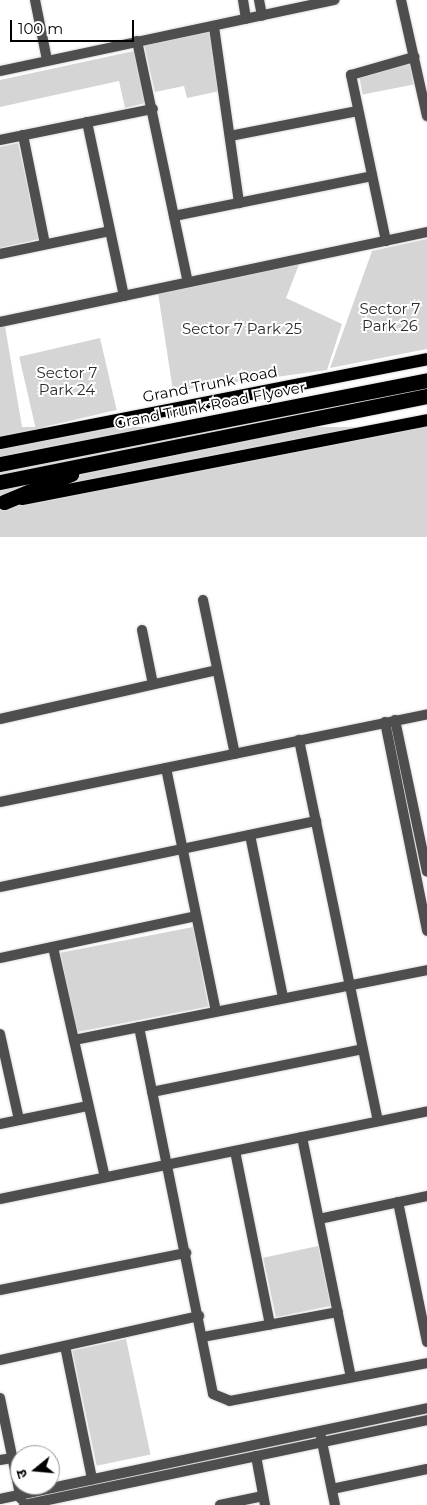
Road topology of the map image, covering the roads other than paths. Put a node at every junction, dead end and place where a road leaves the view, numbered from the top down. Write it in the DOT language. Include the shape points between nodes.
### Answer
graph roads {
  1 [pos="35,0"];
  2 [pos="243,0"];
  3 [pos="259,0"];
  4 [pos="335,0"];
  5 [pos="401,0"];
  6 [pos="262,16"];
  7 [pos="246,19"];
  8 [pos="214,27"];
  9 [pos="137,42"];
  10 [pos="414,57"];
  11 [pos="47,60"];
  12 [pos="0,71"];
  13 [pos="153,109"];
  14 [pos="358,111"];
  15 [pos="427,116"];
  16 [pos="87,122"];
  17 [pos="23,135"];
  18 [pos="230,136"];
  19 [pos="0,140"];
  20 [pos="372,176"];
  21 [pos="239,203"];
  22 [pos="174,216"];
  23 [pos="110,231"];
  24 [pos="427,232"];
  25 [pos="386,241"];
  26 [pos="45,244"];
  27 [pos="0,254"];
  28 [pos="188,282"];
  29 [pos="124,296"];
  30 [pos="0,322"];
  31 [pos="427,359"];
  32 [pos="427,380"];
  33 [pos="426,397"];
  34 [pos="427,420"];
  35 [pos="0,443"];
  36 [pos="103,461"];
  37 [pos="0,464"];
  38 [pos="0,482"];
  39 [pos="2,503"];
  40 [pos="202,600"];
  41 [pos="142,630"];
  42 [pos="217,670"];
  43 [pos="153,684"];
  44 [pos="427,714"];
  45 [pos="0,719"];
  46 [pos="390,721"];
  47 [pos="299,740"];
  48 [pos="235,754"];
  49 [pos="166,768"];
  50 [pos="0,802"];
  51 [pos="316,822"];
  52 [pos="422,822"];
  53 [pos="406,826"];
  54 [pos="250,835"];
  55 [pos="182,849"];
  56 [pos="426,859"];
  57 [pos="427,872"];
  58 [pos="0,887"];
  59 [pos="196,916"];
  60 [pos="427,931"];
  61 [pos="53,946"];
  62 [pos="0,958"];
  63 [pos="427,970"];
  64 [pos="350,983"];
  65 [pos="283,997"];
  66 [pos="216,1011"];
  67 [pos="139,1027"];
  68 [pos="0,1034"];
  69 [pos="74,1040"];
  70 [pos="363,1049"];
  71 [pos="152,1092"];
  72 [pos="88,1106"];
  73 [pos="427,1111"];
  74 [pos="19,1120"];
  75 [pos="378,1121"];
  76 [pos="0,1124"];
  77 [pos="302,1137"];
  78 [pos="235,1151"];
  79 [pos="168,1164"];
  80 [pos="104,1177"];
  81 [pos="427,1196"];
  82 [pos="0,1199"];
  83 [pos="398,1202"];
  84 [pos="319,1219"];
  85 [pos="186,1253"];
  86 [pos="0,1290"];
  87 [pos="338,1312"];
  88 [pos="199,1316"];
  89 [pos="270,1325"];
  90 [pos="203,1337"];
  91 [pos="427,1342"];
  92 [pos="65,1346"];
  93 [pos="0,1360"];
  94 [pos="427,1363"];
  95 [pos="351,1377"];
  96 [pos="0,1398"];
  97 [pos="427,1408"];
  98 [pos="427,1420"];
  99 [pos="320,1431"];
  100 [pos="322,1442"];
  101 [pos="10,1448"];
  102 [pos="256,1456"];
  103 [pos="427,1469"];
  104 [pos="92,1479"];
  105 [pos="332,1489"];
  106 [pos="0,1498"];
  107 [pos="264,1500"];
  108 [pos="22,1501"];
  109 [pos="220,1505"];
  110 [pos="335,1505"];
  1 -- 11 [label="street"];
  2 -- 7 [label="street"];
  3 -- 6 [label="street"];
  4 -- 6 [label="street"];
  5 -- 10 [label="street"];
  6 -- 7 [label="street"];
  7 -- 8 [label="street"];
  8 -- 9 [label="street"];
  8 -- 18 [label="street"];
  9 -- 11 [label="street"];
  9 -- 13 [label="street"];
  10 -- 14 [label="street" via="352,73"];
  10 -- 15 [label="street"];
  11 -- 12 [label="street"];
  13 -- 16 [label="street"];
  13 -- 22 [label="street"];
  14 -- 18 [label="street"];
  14 -- 20 [label="street"];
  16 -- 17 [label="street"];
  16 -- 23 [label="street"];
  17 -- 19 [label="street"];
  17 -- 26 [label="street"];
  18 -- 21 [label="street"];
  20 -- 21 [label="street"];
  20 -- 25 [label="street"];
  21 -- 22 [label="street"];
  22 -- 28 [label="street"];
  23 -- 26 [label="street"];
  23 -- 29 [label="street"];
  24 -- 25 [label="street"];
  25 -- 28 [label="street"];
  26 -- 27 [label="street"];
  28 -- 29 [label="street"];
  29 -- 30 [label="street"];
  31 -- 35 [label="main road, Grand Trunk Road"];
  32 -- 37 [label="highway, Grand Trunk Road Flyover"];
  33 -- 36 [label="highway"];
  34 -- 39 [label="main road"];
  36 -- 38 [label="highway"];
  36 -- 39 [label="highway"];
  40 -- 42 [label="street"];
  41 -- 43 [label="street"];
  42 -- 43 [label="street"];
  42 -- 48 [label="street"];
  43 -- 45 [label="street"];
  44 -- 46 [label="street"];
  46 -- 47 [label="street"];
  46 -- 52 [label="street"];
  46 -- 53 [label="street"];
  47 -- 48 [label="street"];
  47 -- 51 [label="street"];
  48 -- 49 [label="street"];
  49 -- 50 [label="street"];
  49 -- 55 [label="street"];
  51 -- 54 [label="street"];
  51 -- 64 [label="street"];
  52 -- 53 [label="street"];
  52 -- 56 [label="street"];
  53 -- 60 [label="street"];
  54 -- 55 [label="street"];
  54 -- 65 [label="street"];
  55 -- 58 [label="street"];
  55 -- 59 [label="street"];
  56 -- 57 [label="street"];
  59 -- 61 [label="street"];
  59 -- 66 [label="street"];
  61 -- 62 [label="street"];
  61 -- 69 [label="street"];
  63 -- 64 [label="street"];
  64 -- 65 [label="street"];
  64 -- 70 [label="street"];
  65 -- 66 [label="street"];
  66 -- 67 [label="street"];
  67 -- 69 [label="street"];
  67 -- 71 [label="street"];
  68 -- 74 [label="street"];
  69 -- 72 [label="street"];
  70 -- 71 [label="street"];
  70 -- 75 [label="street"];
  71 -- 79 [label="street"];
  72 -- 74 [label="street"];
  72 -- 80 [label="street"];
  73 -- 75 [label="street"];
  74 -- 76 [label="street"];
  75 -- 77 [label="street"];
  77 -- 78 [label="street"];
  77 -- 84 [label="street"];
  78 -- 79 [label="street"];
  78 -- 89 [label="street"];
  79 -- 80 [label="street"];
  79 -- 85 [label="street"];
  80 -- 82 [label="street"];
  81 -- 83 [label="street"];
  83 -- 84 [label="street"];
  83 -- 91 [label="street"];
  84 -- 87 [label="street"];
  85 -- 86 [label="street"];
  85 -- 88 [label="street"];
  87 -- 89 [label="street"];
  87 -- 95 [label="street"];
  88 -- 90 [label="street"];
  88 -- 92 [label="street"];
  89 -- 90 [label="street"];
  90 -- 95 [label="street" via="209,1380 219,1400"];
  92 -- 93 [label="street"];
  92 -- 104 [label="street"];
  94 -- 95 [label="street"];
  96 -- 101 [label="street"];
  97 -- 99 [label="street"];
  98 -- 100 [label="street"];
  99 -- 100 [label="street"];
  99 -- 104 [label="street"];
  100 -- 102 [label="street"];
  100 -- 105 [label="street"];
  102 -- 107 [label="street"];
  102 -- 108 [label="street"];
  103 -- 105 [label="street"];
  104 -- 108 [label="street"];
  105 -- 110 [label="street"];
  106 -- 108 [label="street"];
  107 -- 109 [label="street"];
}
